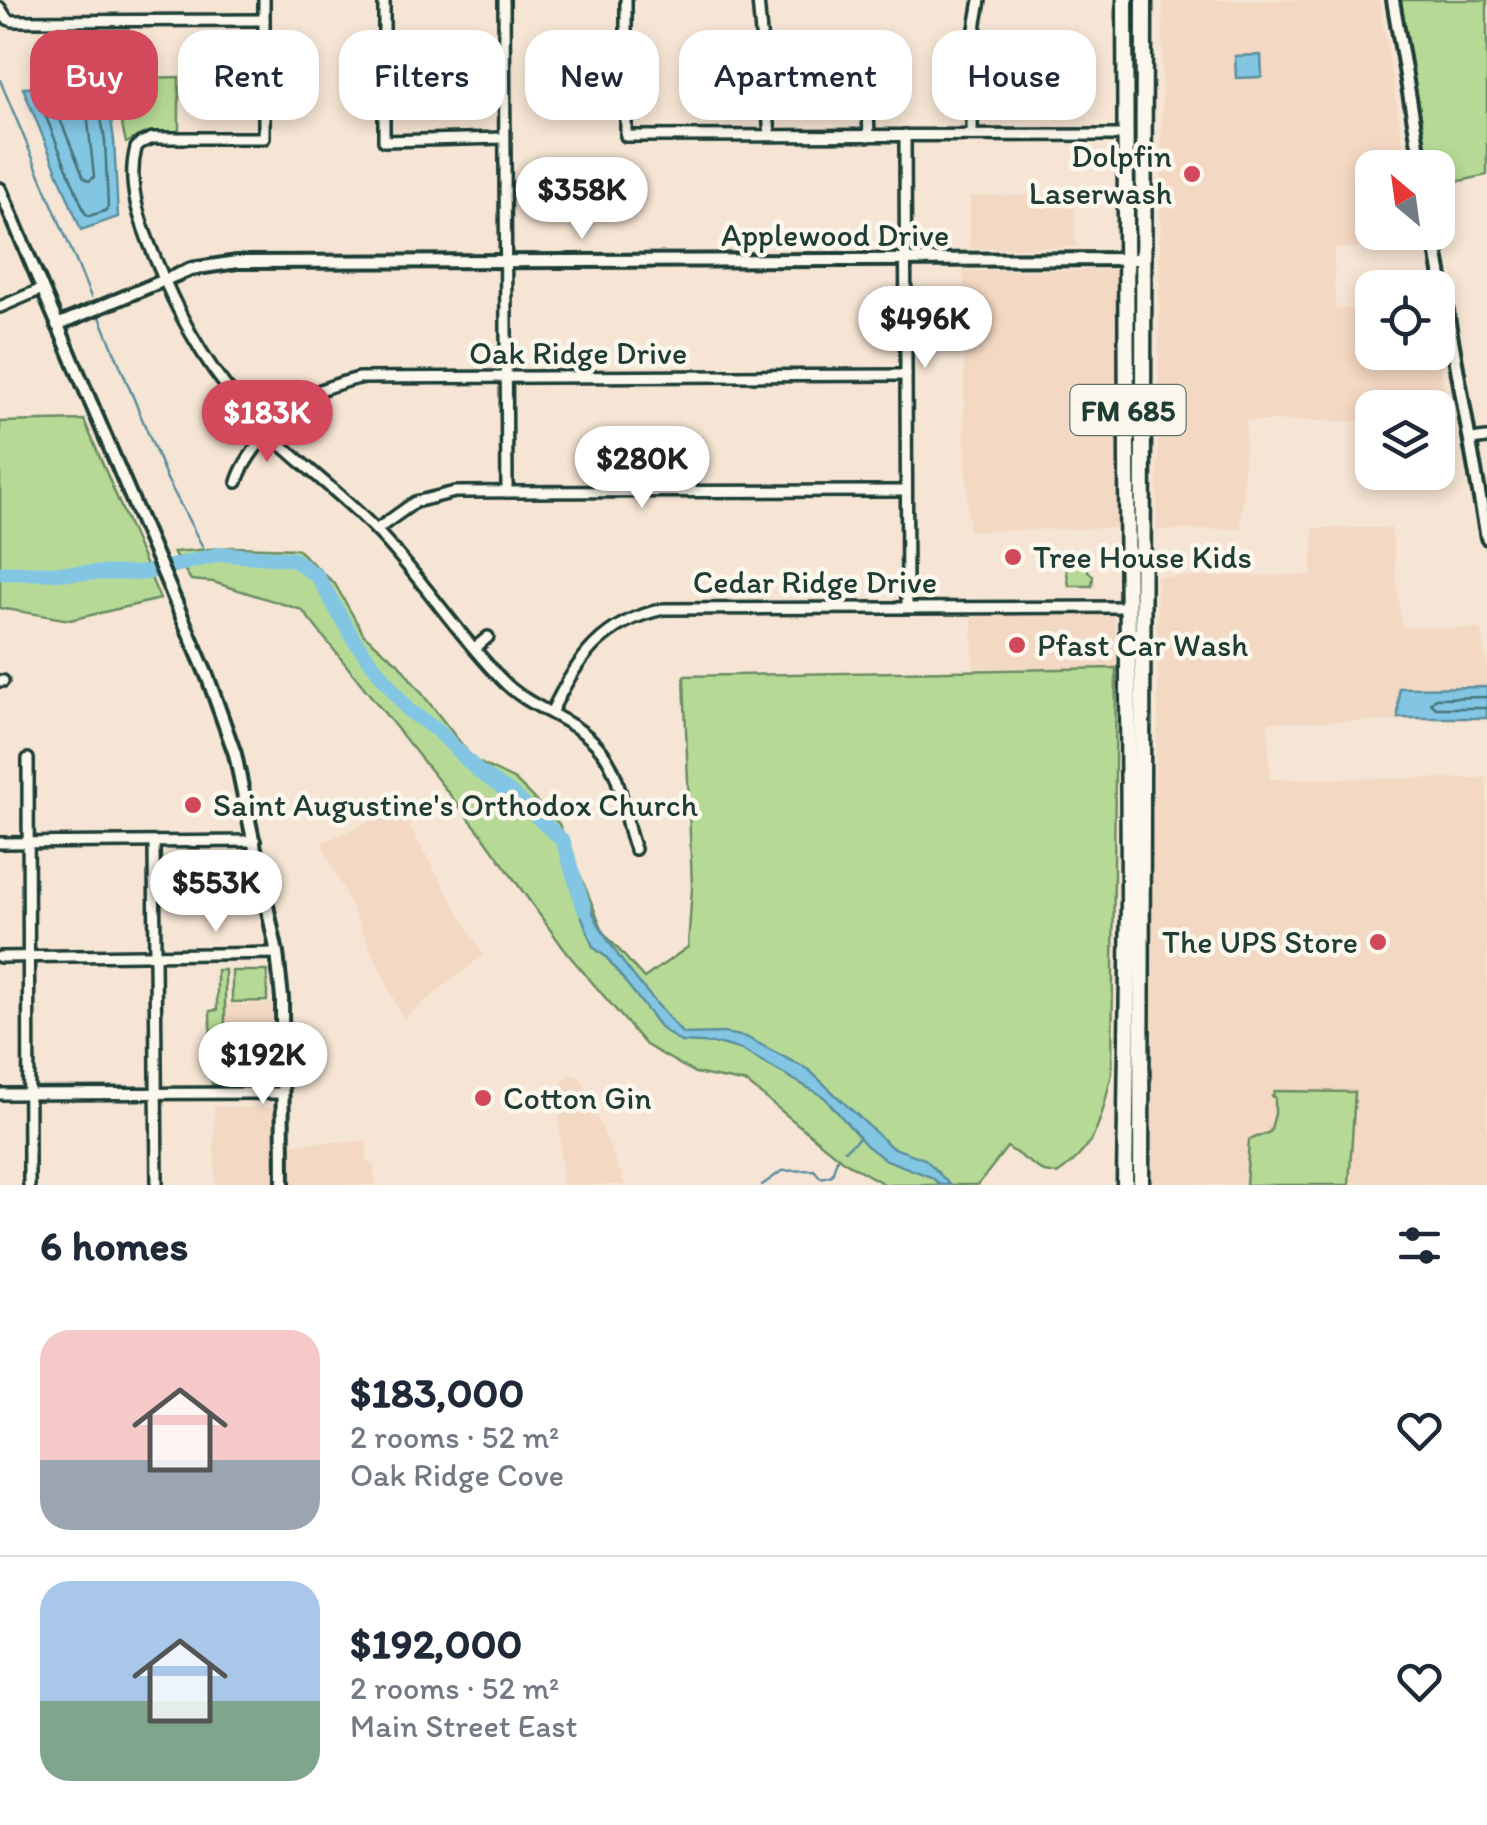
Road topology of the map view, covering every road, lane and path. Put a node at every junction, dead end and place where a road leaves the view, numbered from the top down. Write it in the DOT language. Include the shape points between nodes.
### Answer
graph roads {
  1 [pos="264,0"];
  2 [pos="384,0"];
  3 [pos="504,0"];
  4 [pos="626,0"];
  5 [pos="758,0"];
  6 [pos="980,0"];
  7 [pos="1125,0"];
  8 [pos="1144,0"];
  9 [pos="1393,0"];
  10 [pos="2,12"];
  11 [pos="264,20"];
  12 [pos="976,30"];
  13 [pos="868,120"];
  14 [pos="972,120"];
  15 [pos="770,135"];
  16 [pos="905,135"];
  17 [pos="972,135"];
  18 [pos="1127,135"];
  19 [pos="869,136"];
  20 [pos="504,138"];
  21 [pos="1419,150"];
  22 [pos="0,189"];
  23 [pos="1437,250"];
  24 [pos="1128,259"];
  25 [pos="1144,259"];
  26 [pos="905,260"];
  27 [pos="506,262"];
  28 [pos="164,280"];
  29 [pos="42,289"];
  30 [pos="0,307"];
  31 [pos="56,325"];
  32 [pos="906,375"];
  33 [pos="506,379"];
  34 [pos="269,434"];
  35 [pos="1487,438"];
  36 [pos="1470,440"];
  37 [pos="236,482"];
  38 [pos="906,491"];
  39 [pos="507,492"];
  40 [pos="376,530"];
  41 [pos="1487,538"];
  42 [pos="907,606"];
  43 [pos="1127,607"];
  44 [pos="488,636"];
  45 [pos="475,648"];
  46 [pos="1136,711"];
  47 [pos="552,712"];
  48 [pos="28,760"];
  49 [pos="255,841"];
  50 [pos="154,842"];
  51 [pos="0,843"];
  52 [pos="27,843"];
  53 [pos="635,849"];
  54 [pos="277,953"];
  55 [pos="155,955"];
  56 [pos="27,956"];
  57 [pos="0,957"];
  58 [pos="282,1093"];
  59 [pos="0,1094"];
  60 [pos="28,1094"];
  61 [pos="157,1094"];
  62 [pos="29,1185"];
  63 [pos="157,1185"];
  64 [pos="283,1185"];
  65 [pos="1126,1185"];
  66 [pos="1141,1185"];
  1 -- 11 [label="street"];
  2 -- 20 [label="street" via="384,141"];
  3 -- 20 [label="street"];
  4 -- 15 [label="street" via="626,136"];
  5 -- 15 [label="street"];
  6 -- 12 [label="street"];
  7 -- 18 [label="main road, FM 685"];
  8 -- 25 [label="main road, FM 685"];
  9 -- 21 [label="street"];
  10 -- 11 [label="street" via="12,21"];
  11 -- 28 [label="street" via="264,138 153,138 134,154 134,199"];
  13 -- 19 [label="street"];
  14 -- 17 [label="street"];
  15 -- 19 [label="street"];
  16 -- 17 [label="street"];
  16 -- 19 [label="street"];
  16 -- 26 [label="street"];
  17 -- 18 [label="street"];
  18 -- 24 [label="main road, FM 685"];
  20 -- 27 [label="street"];
  22 -- 29 [label="street"];
  23 -- 36 [label="street"];
  24 -- 25 [label="street, Applewood Drive"];
  24 -- 26 [label="street, Applewood Drive"];
  24 -- 43 [label="main road, FM 685"];
  25 -- 46 [label="main road, FM 685"];
  26 -- 27 [label="street, Applewood Drive"];
  26 -- 32 [label="street"];
  27 -- 28 [label="street, Applewood Drive" via="237,262"];
  27 -- 33 [label="street"];
  28 -- 31 [label="street, Applewood Drive"];
  28 -- 34 [label="street" via="218,376"];
  29 -- 30 [label="street"];
  29 -- 31 [label="street"];
  31 -- 49 [label="street" via="225,721"];
  32 -- 33 [label="street, Oak Ridge Drive"];
  32 -- 38 [label="street"];
  33 -- 34 [label="street, Oak Ridge Drive" via="359,378 312,394"];
  33 -- 39 [label="street"];
  34 -- 37 [label="street, Oak Ridge Drive" via="242,464"];
  34 -- 40 [label="street"];
  35 -- 36 [label="street"];
  36 -- 41 [label="street"];
  38 -- 39 [label="street"];
  38 -- 42 [label="street"];
  39 -- 40 [label="street" via="438,495 415,502"];
  40 -- 45 [label="street"];
  42 -- 43 [label="street, Cedar Ridge Drive"];
  42 -- 47 [label="street, Cedar Ridge Drive" via="650,612 597,641 578,661"];
  43 -- 46 [label="main road, FM 685"];
  44 -- 45 [label="street"];
  45 -- 47 [label="street" via="504,683"];
  46 -- 65 [label="main road, FM 685"];
  46 -- 66 [label="main road, FM 685"];
  47 -- 53 [label="street" via="586,733 608,759"];
  48 -- 52 [label="street"];
  49 -- 50 [label="street"];
  49 -- 54 [label="street"];
  50 -- 52 [label="street"];
  50 -- 55 [label="street"];
  51 -- 52 [label="street"];
  52 -- 56 [label="street"];
  54 -- 55 [label="street"];
  54 -- 58 [label="street"];
  55 -- 56 [label="street"];
  55 -- 61 [label="street"];
  56 -- 57 [label="street"];
  56 -- 60 [label="street"];
  58 -- 61 [label="street"];
  58 -- 64 [label="street"];
  59 -- 60 [label="street"];
  60 -- 61 [label="street"];
  60 -- 62 [label="street"];
  61 -- 63 [label="street"];
}
